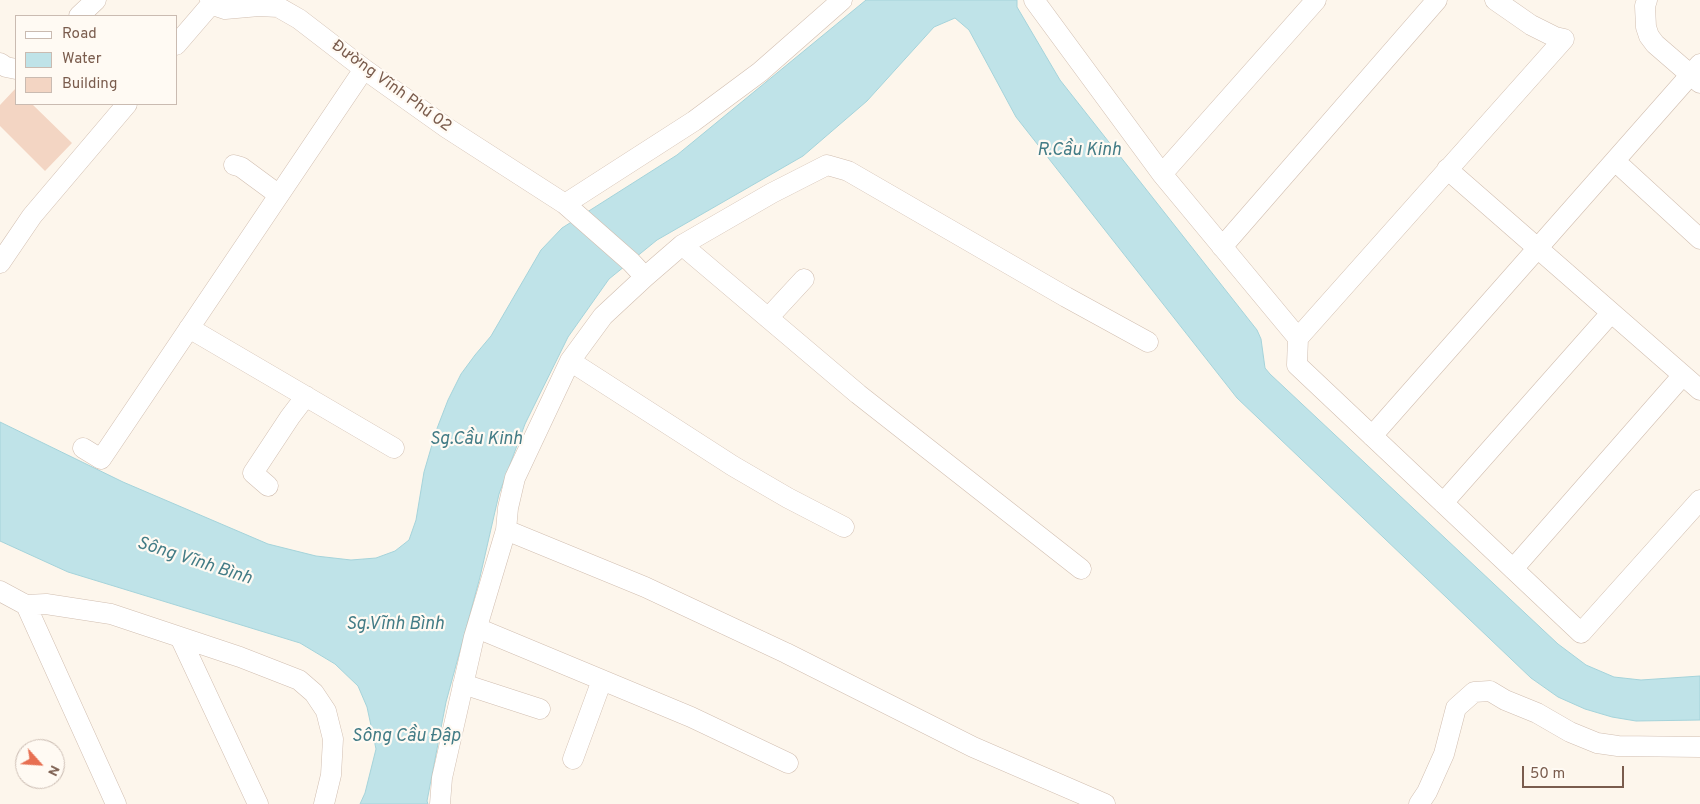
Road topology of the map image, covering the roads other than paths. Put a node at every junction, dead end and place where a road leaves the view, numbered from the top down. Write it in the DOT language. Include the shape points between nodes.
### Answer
graph roads {
  1 [pos="96,0"];
  2 [pos="842,0"];
  3 [pos="1034,0"];
  4 [pos="1316,0"];
  5 [pos="1437,0"];
  6 [pos="1495,0"];
  7 [pos="1647,0"];
  8 [pos="212,1"];
  9 [pos="80,15"];
  10 [pos="178,43"];
  11 [pos="0,62"];
  12 [pos="15,69"];
  13 [pos="364,70"];
  14 [pos="1697,74"];
  15 [pos="126,105"];
  16 [pos="1615,161"];
  17 [pos="234,165"];
  18 [pos="1447,169"];
  19 [pos="1162,174"];
  20 [pos="278,195"];
  21 [pos="568,207"];
  22 [pos="1700,239"];
  23 [pos="682,245"];
  24 [pos="1222,247"];
  25 [pos="1538,248"];
  26 [pos="0,263"];
  27 [pos="645,277"];
  28 [pos="804,279"];
  29 [pos="1611,312"];
  30 [pos="768,318"];
  31 [pos="189,328"];
  32 [pos="1298,338"];
  33 [pos="1148,342"];
  34 [pos="570,361"];
  35 [pos="1683,375"];
  36 [pos="1700,390"];
  37 [pos="306,396"];
  38 [pos="1372,436"];
  39 [pos="83,448"];
  40 [pos="394,448"];
  41 [pos="268,486"];
  42 [pos="1700,500"];
  43 [pos="1443,503"];
  44 [pos="844,527"];
  45 [pos="506,530"];
  46 [pos="1081,569"];
  47 [pos="1513,569"];
  48 [pos="0,591"];
  49 [pos="26,605"];
  50 [pos="477,628"];
  51 [pos="180,637"];
  52 [pos="602,680"];
  53 [pos="464,684"];
  54 [pos="540,709"];
  55 [pos="1700,747"];
  56 [pos="573,759"];
  57 [pos="788,763"];
  58 [pos="116,804"];
  59 [pos="258,804"];
  60 [pos="324,804"];
  61 [pos="440,804"];
  62 [pos="1104,804"];
  63 [pos="1419,804"];
  1 -- 9 [label="street"];
  2 -- 21 [label="street" via="760,72"];
  3 -- 19 [label="street"];
  4 -- 19 [label="street"];
  5 -- 24 [label="street"];
  6 -- 18 [label="street" via="1531,25 1564,39"];
  7 -- 14 [label="street" via="1646,27 1655,44"];
  8 -- 10 [label="street"];
  8 -- 13 [label="street, Đường Vĩnh Phú 02" via="225,9 269,6 287,11"];
  11 -- 12 [label="street" via="6,68"];
  13 -- 20 [label="street"];
  13 -- 21 [label="street, Đường Vĩnh Phú 02"];
  14 -- 16 [label="street"];
  15 -- 26 [label="street" via="32,216"];
  16 -- 22 [label="street"];
  16 -- 25 [label="street"];
  17 -- 20 [label="street"];
  18 -- 25 [label="street"];
  18 -- 32 [label="street"];
  19 -- 24 [label="street"];
  20 -- 31 [label="street"];
  21 -- 27 [label="street, Đường Vĩnh Phú 02"];
  23 -- 27 [label="street"];
  23 -- 30 [label="street"];
  23 -- 33 [label="street" via="828,165 848,171"];
  24 -- 32 [label="street"];
  25 -- 29 [label="street"];
  25 -- 38 [label="street"];
  27 -- 34 [label="street" via="604,316"];
  28 -- 30 [label="street"];
  29 -- 35 [label="street"];
  29 -- 43 [label="street"];
  30 -- 46 [label="street" via="858,394"];
  31 -- 37 [label="street"];
  31 -- 39 [label="street" via="100,459"];
  32 -- 38 [label="street" via="1297,365"];
  34 -- 44 [label="street" via="733,466"];
  34 -- 45 [label="street" via="515,478"];
  35 -- 36 [label="street"];
  35 -- 47 [label="street"];
  37 -- 40 [label="street"];
  37 -- 41 [label="street" via="253,474"];
  38 -- 43 [label="street"];
  42 -- 47 [label="street" via="1581,633"];
  43 -- 47 [label="street"];
  45 -- 50 [label="street"];
  45 -- 62 [label="street" via="645,587 973,747"];
  48 -- 49 [label="street"];
  49 -- 51 [label="street" via="46,604 111,614"];
  49 -- 58 [label="street"];
  50 -- 52 [label="street"];
  50 -- 53 [label="street"];
  51 -- 59 [label="street"];
  51 -- 60 [label="street" via="299,680 314,693 326,711 332,739 331,775"];
  52 -- 56 [label="street"];
  52 -- 57 [label="street"];
  53 -- 54 [label="street"];
  53 -- 61 [label="street" via="442,778"];
  55 -- 63 [label="street" via="1596,743 1490,691 1474,692 1456,708 1444,754"];
}
